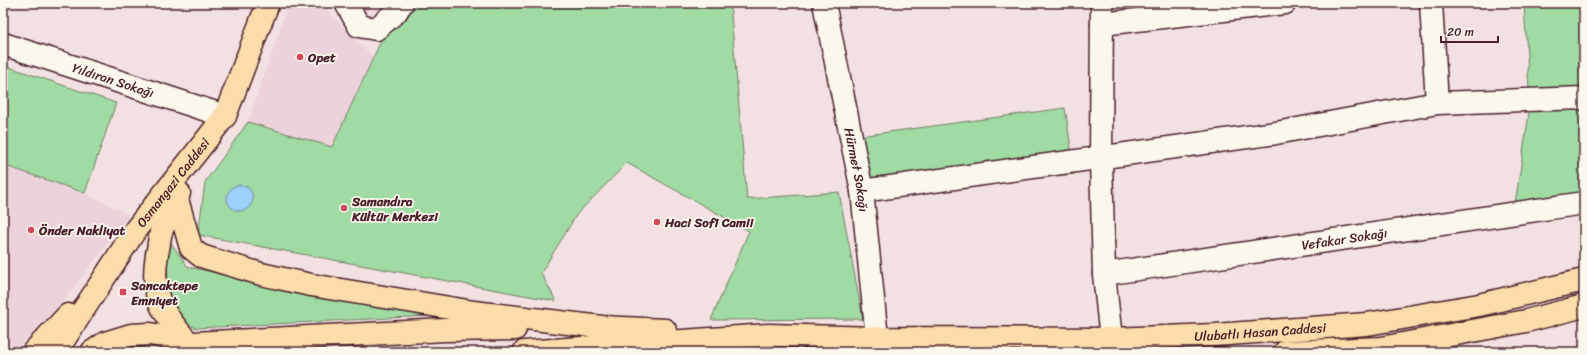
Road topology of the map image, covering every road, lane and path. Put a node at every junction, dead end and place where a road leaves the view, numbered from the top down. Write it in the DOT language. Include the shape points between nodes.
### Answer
graph roads {
  1 [pos="268,3"];
  2 [pos="346,3"];
  3 [pos="402,3"];
  4 [pos="824,3"];
  5 [pos="1102,3"];
  6 [pos="1285,3"];
  7 [pos="1430,3"];
  8 [pos="1102,24"];
  9 [pos="3,44"];
  10 [pos="1584,98"];
  11 [pos="1437,103"];
  12 [pos="225,116"];
  13 [pos="1101,158"];
  14 [pos="188,163"];
  15 [pos="862,191"];
  16 [pos="177,199"];
  17 [pos="1584,202"];
  18 [pos="136,229"];
  19 [pos="1104,274"];
  20 [pos="1584,280"];
  21 [pos="1584,306"];
  22 [pos="602,327"];
  23 [pos="768,335"];
  24 [pos="877,338"];
  25 [pos="1111,339"];
  26 [pos="188,342"];
  27 [pos="1382,350"];
  28 [pos="33,352"];
  29 [pos="56,352"];
  30 [pos="92,352"];
  31 [pos="524,352"];
  32 [pos="1285,352"];
  1 -- 12 [label="main road, Osmangazi Caddesi"];
  2 -- 3 [label="street" via="359,26 376,29 396,12"];
  4 -- 15 [label="street, Hürmet Sokağı"];
  5 -- 8 [label="street"];
  6 -- 8 [label="street"];
  7 -- 11 [label="street"];
  8 -- 13 [label="street"];
  9 -- 12 [label="street, Yıldıran Sokağı"];
  10 -- 11 [label="street"];
  11 -- 13 [label="street" via="1276,133"];
  12 -- 14 [label="main road, Osmangazi Caddesi"];
  13 -- 15 [label="street"];
  13 -- 19 [label="street"];
  14 -- 16 [label="main road"];
  14 -- 18 [label="main road, Osmangazi Caddesi"];
  15 -- 24 [label="street, Hürmet Sokağı"];
  16 -- 22 [label="main road" via="191,248 201,256 311,285 474,312"];
  16 -- 26 [label="main road" via="161,233 155,287 160,304 170,321"];
  17 -- 19 [label="street, Vefakar Sokağı"];
  18 -- 28 [label="main road" via="60,325"];
  18 -- 29 [label="main road, Osmangazi Caddesi"];
  19 -- 25 [label="street"];
  20 -- 25 [label="main road, Ulubatlı Hasan Caddesi" via="1479,306 1367,324 1215,335"];
  21 -- 27 [label="main road, Ulubatlı Hasan Caddesi" via="1526,321"];
  22 -- 23 [label="main road"];
  22 -- 26 [label="main road" via="445,330"];
  23 -- 24 [label="main road, Ulubatlı Hasan Caddesi"];
  23 -- 31 [label="main road, Ulubatlı Hasan Caddesi"];
  24 -- 25 [label="main road, Ulubatlı Hasan Caddesi"];
  26 -- 30 [label="main road" via="150,334 105,343"];
  27 -- 32 [label="main road, Ulubatlı Hasan Caddesi"];
}
